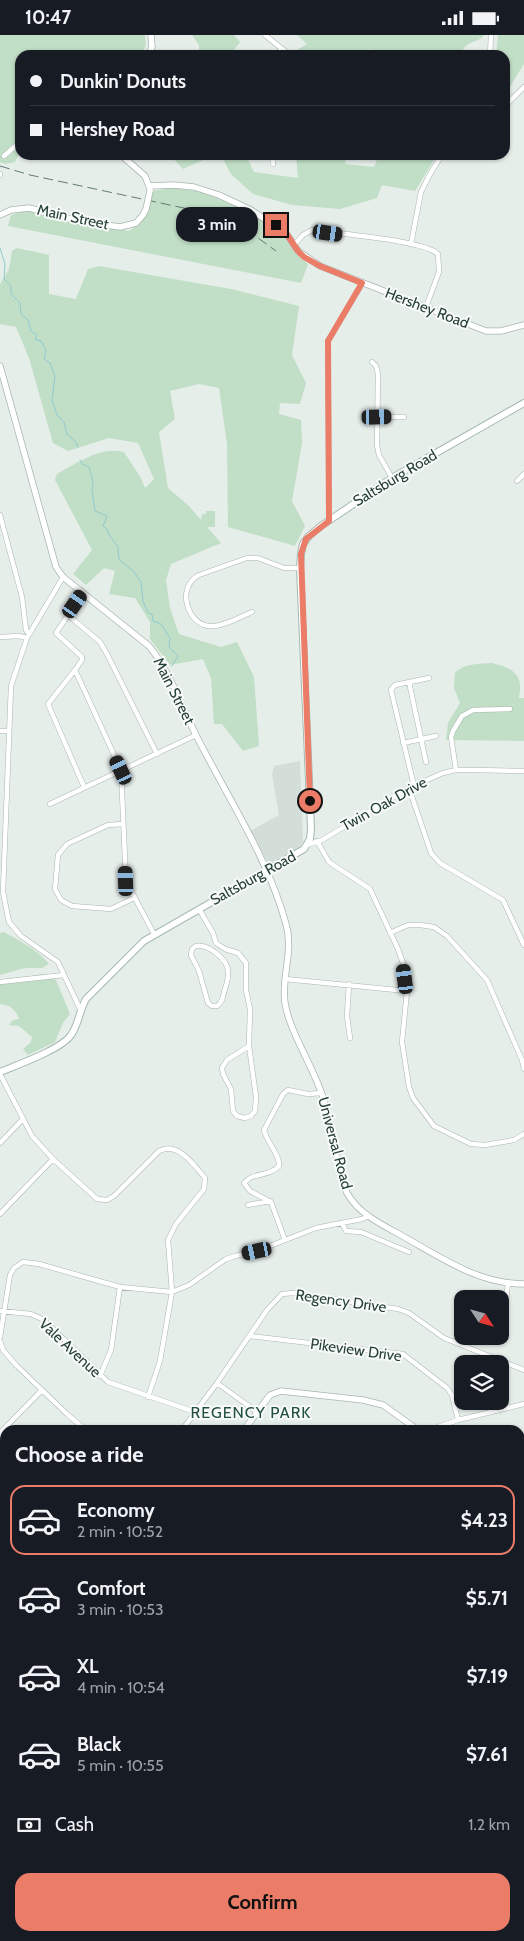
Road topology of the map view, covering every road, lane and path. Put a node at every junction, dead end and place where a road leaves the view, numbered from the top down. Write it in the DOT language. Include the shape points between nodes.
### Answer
graph roads {
  1 [pos="151,35"];
  2 [pos="265,35"];
  3 [pos="491,35"];
  4 [pos="281,49"];
  5 [pos="151,50"];
  6 [pos="490,50"];
  7 [pos="524,87"];
  8 [pos="510,101"];
  9 [pos="15,146"];
  10 [pos="4,156"];
  11 [pos="127,160"];
  12 [pos="272,160"];
  13 [pos="439,160"];
  14 [pos="272,165"];
  15 [pos="149,189"];
  16 [pos="0,215"];
  17 [pos="411,244"];
  18 [pos="294,245"];
  19 [pos="362,283"];
  20 [pos="426,307"];
  21 [pos="524,325"];
  22 [pos="372,362"];
  23 [pos="0,366"];
  24 [pos="524,403"];
  25 [pos="377,417"];
  26 [pos="404,417"];
  27 [pos="524,474"];
  28 [pos="392,478"];
  29 [pos="517,481"];
  30 [pos="0,515"];
  31 [pos="329,521"];
  32 [pos="300,568"];
  33 [pos="63,577"];
  34 [pos="83,593"];
  35 [pos="252,612"];
  36 [pos="68,615"];
  37 [pos="28,636"];
  38 [pos="0,637"];
  39 [pos="75,670"];
  40 [pos="429,679"];
  41 [pos="409,682"];
  42 [pos="510,709"];
  43 [pos="0,731"];
  44 [pos="8,731"];
  45 [pos="196,735"];
  46 [pos="436,736"];
  47 [pos="421,739"];
  48 [pos="403,743"];
  49 [pos="157,754"];
  50 [pos="426,762"];
  51 [pos="121,770"];
  52 [pos="456,770"];
  53 [pos="524,771"];
  54 [pos="84,787"];
  55 [pos="411,787"];
  56 [pos="50,803"];
  57 [pos="123,824"];
  58 [pos="317,841"];
  59 [pos="307,845"];
  60 [pos="267,871"];
  61 [pos="134,898"];
  62 [pos="199,909"];
  63 [pos="390,933"];
  64 [pos="154,935"];
  65 [pos="215,942"];
  66 [pos="524,945"];
  67 [pos="208,948"];
  68 [pos="64,975"];
  69 [pos="285,979"];
  70 [pos="0,982"];
  71 [pos="349,985"];
  72 [pos="407,991"];
  73 [pos="80,1009"];
  74 [pos="350,1038"];
  75 [pos="249,1046"];
  76 [pos="242,1051"];
  77 [pos="250,1055"];
  78 [pos="524,1069"];
  79 [pos="0,1073"];
  80 [pos="322,1093"];
  81 [pos="23,1119"];
  82 [pos="524,1134"];
  83 [pos="0,1143"];
  84 [pos="53,1159"];
  85 [pos="270,1201"];
  86 [pos="248,1205"];
  87 [pos="0,1213"];
  88 [pos="369,1216"];
  89 [pos="342,1223"];
  90 [pos="285,1240"];
  91 [pos="409,1251"];
  92 [pos="508,1283"];
  93 [pos="524,1284"];
  94 [pos="120,1287"];
  95 [pos="507,1290"];
  96 [pos="172,1292"];
  97 [pos="2,1311"];
  98 [pos="250,1336"];
  99 [pos="0,1337"];
  100 [pos="0,1341"];
  101 [pos="524,1370"];
  102 [pos="100,1376"];
  103 [pos="217,1383"];
  104 [pos="42,1390"];
  105 [pos="148,1397"];
  106 [pos="524,1404"];
  107 [pos="196,1412"];
  108 [pos="257,1412"];
  109 [pos="458,1421"];
  110 [pos="8,1425"];
  111 [pos="79,1425"];
  112 [pos="186,1425"];
  113 [pos="248,1425"];
  114 [pos="411,1425"];
  115 [pos="445,1425"];
  1 -- 5 [label="street"];
  2 -- 4 [label="street"];
  3 -- 6 [label="street"];
  7 -- 8 [label="street"];
  9 -- 10 [label="street"];
  11 -- 15 [label="street" via="145,176"];
  12 -- 14 [label="street"];
  13 -- 17 [label="street" via="421,192"];
  15 -- 16 [label="street, Main Street, bridge" via="143,215 136,223 120,227 71,220 29,208 11,209"];
  15 -- 18 [label="street, Hershey Road" via="182,185 219,195 276,225"];
  17 -- 18 [label="street" via="312,230"];
  17 -- 20 [label="street" via="432,249 439,258 439,272"];
  18 -- 19 [label="street, Hershey Road" via="310,260"];
  19 -- 20 [label="street, Hershey Road"];
  19 -- 31 [label="street" via="328,341"];
  20 -- 21 [label="street, Hershey Road" via="486,331"];
  22 -- 25 [label="street" via="378,374"];
  23 -- 33 [label="street, Main Street" via="56,567"];
  24 -- 28 [label="main road, Saltsburg Road"];
  25 -- 26 [label="street"];
  25 -- 28 [label="street" via="379,455"];
  27 -- 29 [label="street"];
  28 -- 31 [label="main road, Saltsburg Road"];
  30 -- 37 [label="street" via="22,597"];
  31 -- 32 [label="main road, Saltsburg Road" via="305,541"];
  32 -- 35 [label="street" via="284,568 258,558 247,559 199,575 186,587 191,613 206,626"];
  32 -- 59 [label="main road, Saltsburg Road" via="311,829"];
  33 -- 34 [label="street, Main Street"];
  33 -- 37 [label="street"];
  34 -- 36 [label="street"];
  34 -- 45 [label="street, Main Street" via="160,659"];
  36 -- 39 [label="street" via="56,633 82,657"];
  36 -- 49 [label="street" via="100,642 108,654"];
  37 -- 38 [label="street"];
  37 -- 44 [label="street" via="11,686"];
  39 -- 51 [label="street"];
  39 -- 54 [label="street" via="48,704"];
  40 -- 41 [label="street"];
  41 -- 47 [label="street"];
  41 -- 48 [label="street" via="391,690"];
  42 -- 52 [label="street" via="473,710 462,716 451,737"];
  43 -- 44 [label="street"];
  44 -- 68 [label="street" via="3,892 6,914 14,929 58,962"];
  45 -- 49 [label="street"];
  45 -- 60 [label="street, Main Street"];
  46 -- 47 [label="street"];
  47 -- 48 [label="street"];
  47 -- 50 [label="street"];
  48 -- 55 [label="street"];
  49 -- 51 [label="street"];
  51 -- 54 [label="street"];
  51 -- 57 [label="street"];
  52 -- 53 [label="street, Twin Oak Drive"];
  52 -- 55 [label="street, Twin Oak Drive"];
  54 -- 56 [label="street"];
  55 -- 58 [label="street, Twin Oak Drive"];
  55 -- 66 [label="street" via="431,853 440,863 503,900"];
  57 -- 61 [label="street" via="126,881"];
  57 -- 61 [label="street" via="108,825 67,844 58,855 55,889 61,900 72,906 111,909"];
  58 -- 59 [label="street, Twin Oak Drive"];
  58 -- 63 [label="street" via="329,862 370,889"];
  59 -- 60 [label="main road, Saltsburg Road" via="298,854"];
  60 -- 62 [label="main road, Saltsburg Road"];
  60 -- 69 [label="street, Universal Road" via="289,935"];
  61 -- 64 [label="street"];
  62 -- 64 [label="main road, Saltsburg Road"];
  62 -- 65 [label="street"];
  63 -- 72 [label="street" via="404,967"];
  63 -- 78 [label="street" via="408,925 420,925 434,927 447,937 487,980"];
  64 -- 73 [label="main road, Saltsburg Road" via="93,990"];
  65 -- 67 [label="street"];
  65 -- 75 [label="street" via="236,951 245,960 250,1009"];
  67 -- 67 [label="street" via="196,946 191,953 207,1001 215,1007 222,1001 228,971 224,961"];
  68 -- 70 [label="street"];
  68 -- 73 [label="street"];
  69 -- 71 [label="street"];
  69 -- 80 [label="street, Universal Road" via="286,1010"];
  71 -- 72 [label="street"];
  71 -- 74 [label="street" via="346,1016"];
  72 -- 82 [label="street" via="402,1042 410,1087 413,1098 431,1123 478,1145 514,1140"];
  73 -- 79 [label="main road, Saltsburg Road" via="74,1030 66,1042"];
  75 -- 76 [label="street"];
  75 -- 77 [label="street"];
  76 -- 77 [label="street"];
  76 -- 77 [label="street" via="227,1060 222,1068 231,1089 233,1111 242,1118 251,1116 255,1109 256,1089"];
  79 -- 81 [label="street"];
  80 -- 85 [label="street" via="285,1091 266,1125 267,1141 279,1159 279,1166 244,1183 250,1191"];
  80 -- 88 [label="street, Universal Road" via="345,1189"];
  81 -- 83 [label="street"];
  81 -- 84 [label="street" via="32,1136"];
  84 -- 87 [label="street"];
  84 -- 96 [label="street" via="92,1195 102,1200 114,1196 166,1147 176,1149 194,1166 205,1186 170,1235"];
  85 -- 86 [label="street"];
  85 -- 90 [label="street"];
  88 -- 89 [label="street"];
  88 -- 92 [label="street, Universal Road" via="451,1264"];
  89 -- 90 [label="street" via="316,1228"];
  89 -- 91 [label="street" via="346,1231 362,1232"];
  90 -- 96 [label="street" via="226,1259 189,1285"];
  92 -- 93 [label="street, Universal Road"];
  92 -- 95 [label="street"];
  94 -- 96 [label="street"];
  94 -- 97 [label="street" via="23,1261 10,1275"];
  94 -- 102 [label="street" via="111,1350"];
  96 -- 105 [label="street" via="160,1361"];
  97 -- 99 [label="street"];
  97 -- 102 [label="street, Vale Avenue" via="31,1314 44,1320"];
  98 -- 101 [label="street, Regency Drive" via="278,1297 293,1293 398,1309 444,1338"];
  98 -- 103 [label="street, Regency Drive"];
  98 -- 109 [label="street, Pikeview Drive" via="403,1354 448,1388"];
  100 -- 104 [label="street" via="4,1352"];
  102 -- 105 [label="street, Vale Avenue" via="113,1385"];
  103 -- 107 [label="street, Regency Drive"];
  103 -- 108 [label="street"];
  104 -- 110 [label="street"];
  104 -- 111 [label="street"];
  105 -- 107 [label="street, Vale Avenue"];
  106 -- 109 [label="street"];
  107 -- 112 [label="street, Regency Drive"];
  108 -- 113 [label="street"];
  108 -- 114 [label="street" via="270,1395 281,1391 384,1405"];
  109 -- 115 [label="street"];
}
